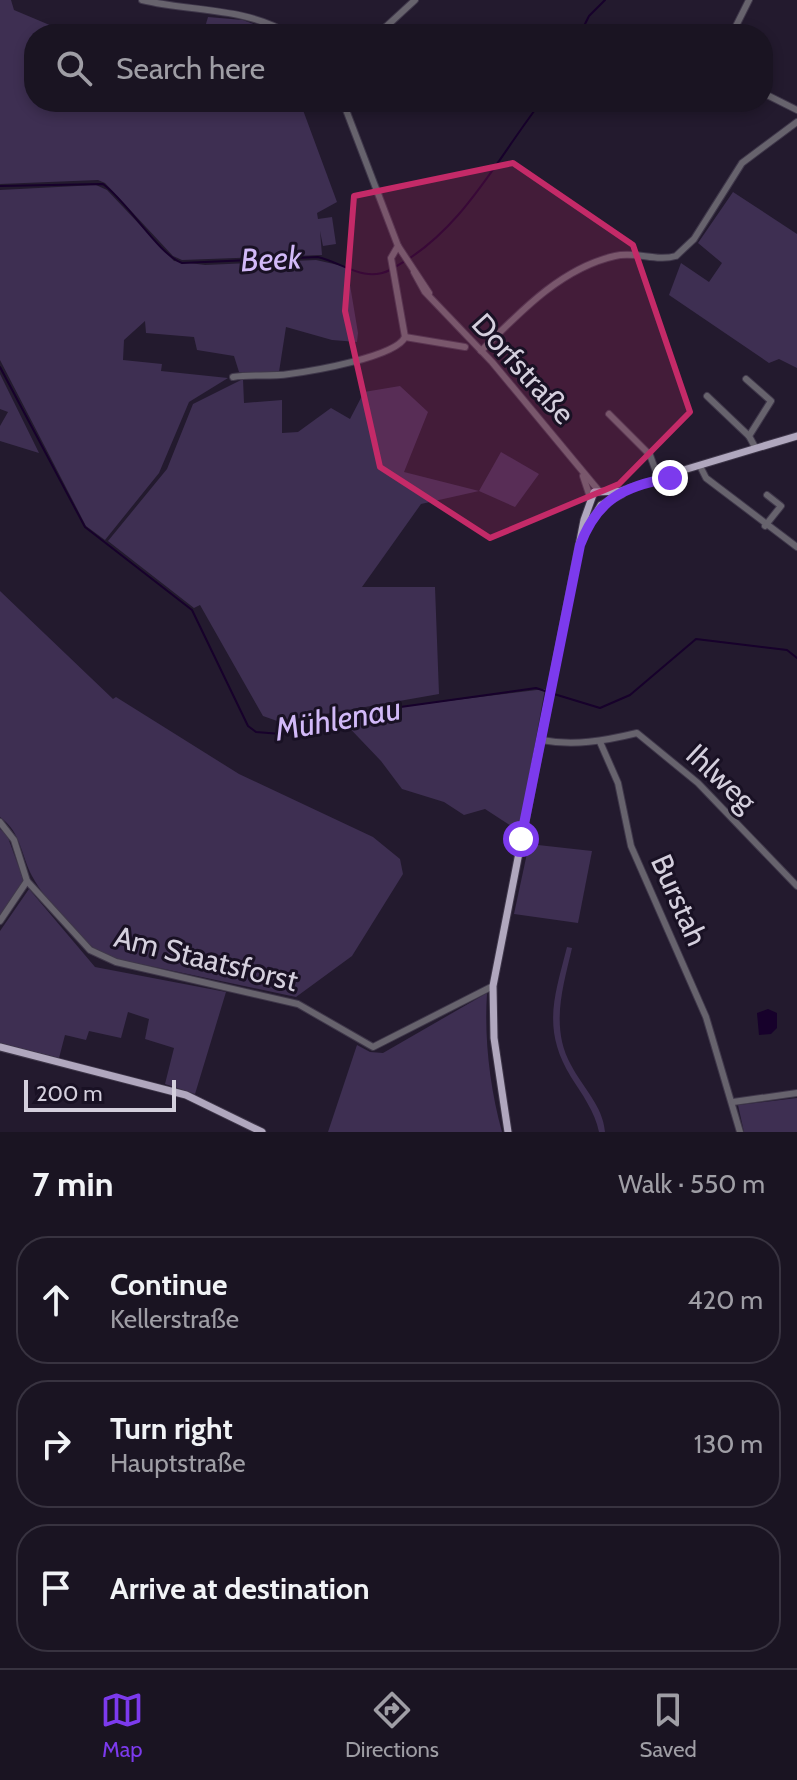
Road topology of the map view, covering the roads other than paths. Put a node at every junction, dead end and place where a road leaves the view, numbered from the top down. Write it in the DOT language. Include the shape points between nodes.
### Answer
graph roads {
  1 [pos="142,0"];
  2 [pos="415,0"];
  3 [pos="749,0"];
  4 [pos="273,24"];
  5 [pos="389,24"];
  6 [pos="737,24"];
  7 [pos="773,98"];
  8 [pos="797,110"];
  9 [pos="347,112"];
  10 [pos="797,122"];
  11 [pos="398,246"];
  12 [pos="405,337"];
  13 [pos="465,347"];
  14 [pos="481,351"];
  15 [pos="233,377"];
  16 [pos="746,379"];
  17 [pos="707,396"];
  18 [pos="609,414"];
  19 [pos="749,436"];
  20 [pos="797,436"];
  21 [pos="755,447"];
  22 [pos="700,466"];
  23 [pos="581,473"];
  24 [pos="661,479"];
  25 [pos="639,487"];
  26 [pos="600,492"];
  27 [pos="767,495"];
  28 [pos="590,498"];
  29 [pos="602,504"];
  30 [pos="765,526"];
  31 [pos="580,545"];
  32 [pos="797,547"];
  33 [pos="541,740"];
  34 [pos="600,742"];
  35 [pos="0,822"];
  36 [pos="27,881"];
  37 [pos="797,886"];
  38 [pos="0,921"];
  39 [pos="493,986"];
  40 [pos="0,1047"];
  41 [pos="797,1093"];
  42 [pos="733,1102"];
  43 [pos="262,1132"];
  44 [pos="508,1132"];
  45 [pos="740,1132"];
  1 -- 4 [label="street"];
  2 -- 5 [label="street"];
  3 -- 6 [label="street"];
  7 -- 8 [label="street"];
  9 -- 11 [label="street, Dorfstraße"];
  10 -- 14 [label="street" via="742,163 694,239 676,256 618,255 580,268 526,308"];
  11 -- 12 [label="street" via="391,258"];
  11 -- 14 [label="street, Dorfstraße" via="430,296"];
  12 -- 13 [label="street"];
  12 -- 15 [label="street" via="395,349 327,367"];
  14 -- 23 [label="street, Dorfstraße"];
  16 -- 19 [label="street" via="771,401"];
  17 -- 19 [label="street"];
  18 -- 24 [label="street" via="650,455"];
  19 -- 21 [label="street"];
  20 -- 21 [label="main road"];
  21 -- 22 [label="main road"];
  22 -- 24 [label="main road"];
  22 -- 30 [label="street" via="706,478"];
  23 -- 26 [label="street, Dorfstraße"];
  23 -- 28 [label="street, Dorfstraße"];
  24 -- 25 [label="main road"];
  25 -- 26 [label="main road"];
  25 -- 29 [label="main road"];
  26 -- 28 [label="main road"];
  26 -- 29 [label="main road"];
  27 -- 30 [label="street" via="784,508"];
  28 -- 29 [label="main road" via="594,505"];
  28 -- 31 [label="main road"];
  29 -- 31 [label="main road"];
  30 -- 32 [label="street"];
  31 -- 33 [label="main road"];
  33 -- 34 [label="street"];
  33 -- 39 [label="main road"];
  34 -- 37 [label="street, Ihlweg" via="637,733 698,783"];
  34 -- 42 [label="street, Burstah" via="618,783 631,846 706,1017"];
  35 -- 36 [label="street, Am Staatsforst" via="14,840"];
  36 -- 38 [label="street"];
  36 -- 39 [label="street, Am Staatsforst" via="80,942 102,957 298,1004 373,1047"];
  39 -- 44 [label="main road" via="494,1038"];
  40 -- 43 [label="main road" via="186,1095"];
  41 -- 42 [label="street"];
  42 -- 45 [label="street, Burstah"];
}
